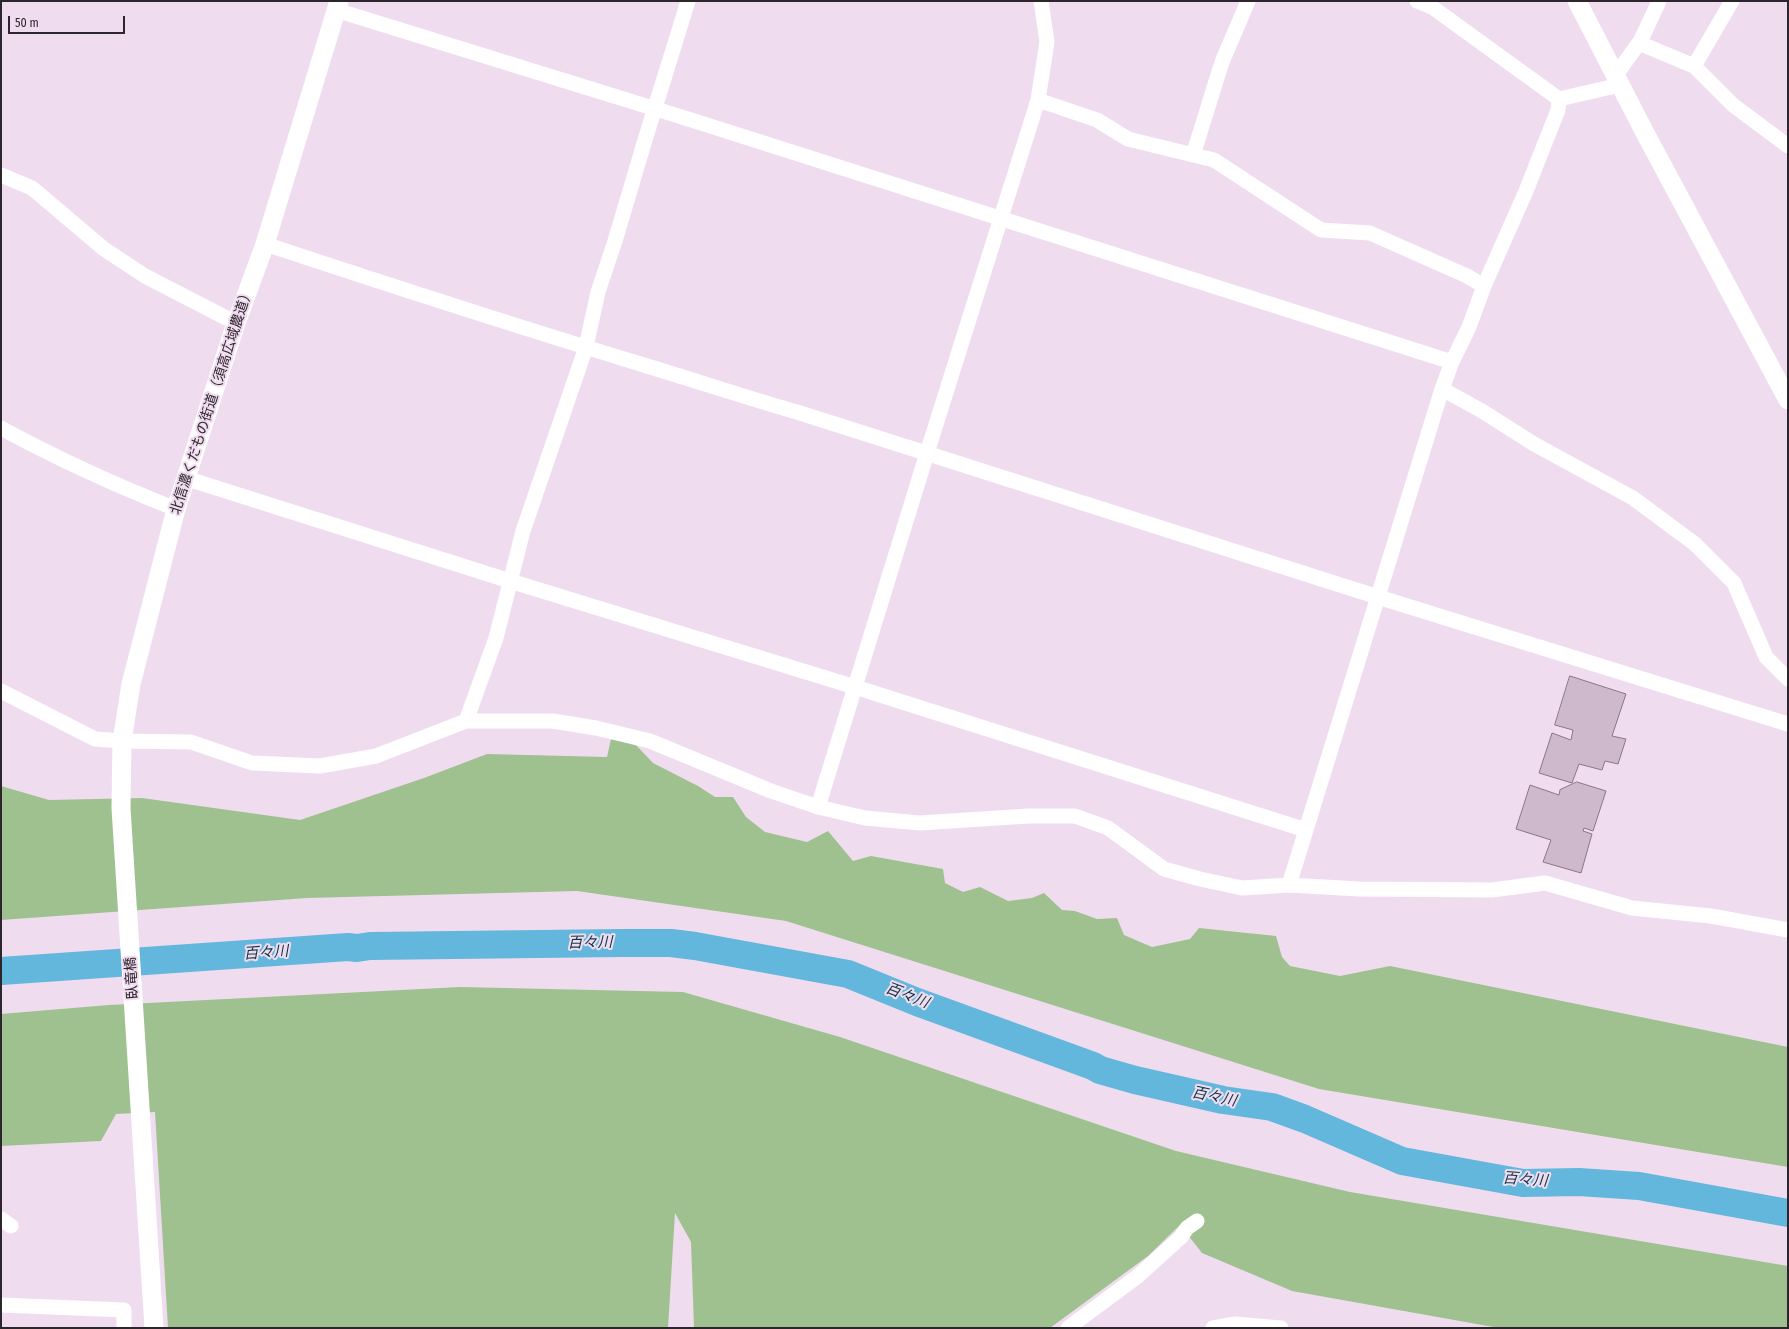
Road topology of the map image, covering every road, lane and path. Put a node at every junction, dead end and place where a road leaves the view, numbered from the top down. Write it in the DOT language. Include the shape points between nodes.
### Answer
graph roads {
  1 [pos="688,1"];
  2 [pos="1041,1"];
  3 [pos="1248,1"];
  4 [pos="1417,1"];
  5 [pos="1577,1"];
  6 [pos="1659,1"];
  7 [pos="1732,1"];
  8 [pos="338,5"];
  9 [pos="1638,43"];
  10 [pos="1694,66"];
  11 [pos="1618,80"];
  12 [pos="1559,99"];
  13 [pos="1038,100"];
  14 [pos="655,108"];
  15 [pos="1788,146"];
  16 [pos="1193,155"];
  17 [pos="1,175"];
  18 [pos="1002,217"];
  19 [pos="265,244"];
  20 [pos="1484,286"];
  21 [pos="236,323"];
  22 [pos="586,347"];
  23 [pos="1452,362"];
  24 [pos="1442,389"];
  25 [pos="1788,400"];
  26 [pos="1,428"];
  27 [pos="927,453"];
  28 [pos="186,478"];
  29 [pos="176,509"];
  30 [pos="510,581"];
  31 [pos="1378,597"];
  32 [pos="1788,679"];
  33 [pos="855,687"];
  34 [pos="1,691"];
  35 [pos="466,721"];
  36 [pos="1788,724"];
  37 [pos="122,741"];
  38 [pos="818,807"];
  39 [pos="121,808"];
  40 [pos="1306,830"];
  41 [pos="1289,885"];
  42 [pos="1788,930"];
  43 [pos="1197,1221"];
  44 [pos="1,1305"];
  45 [pos="124,1328"];
  46 [pos="154,1328"];
  47 [pos="1068,1328"];
  48 [pos="1213,1328"];
  49 [pos="1281,1328"];
  1 -- 14 [label="street"];
  2 -- 13 [label="street" via="1047,42"];
  3 -- 16 [label="street" via="1222,62"];
  4 -- 12 [label="street" via="1432,7"];
  5 -- 11 [label="street"];
  6 -- 9 [label="street"];
  7 -- 10 [label="street"];
  8 -- 14 [label="street"];
  8 -- 19 [label="street, 北信濃くだもの街道（須高広域農道）"];
  9 -- 10 [label="street"];
  9 -- 11 [label="street"];
  10 -- 15 [label="street" via="1734,105"];
  11 -- 12 [label="street"];
  11 -- 25 [label="street"];
  12 -- 20 [label="street" via="1558,110 1526,190"];
  13 -- 16 [label="street" via="1097,120 1128,139"];
  13 -- 18 [label="street"];
  14 -- 18 [label="street"];
  14 -- 22 [label="street" via="598,292"];
  16 -- 20 [label="street" via="1214,160 1321,230 1370,233"];
  17 -- 21 [label="street" via="32,188 104,249 145,276"];
  18 -- 23 [label="street"];
  18 -- 27 [label="street"];
  19 -- 21 [label="street, 北信濃くだもの街道（須高広域農道）"];
  19 -- 22 [label="street"];
  20 -- 23 [label="street"];
  21 -- 28 [label="street, 北信濃くだもの街道（須高広域農道）"];
  22 -- 27 [label="street"];
  22 -- 30 [label="street" via="523,531"];
  23 -- 24 [label="street"];
  24 -- 31 [label="street"];
  24 -- 32 [label="street" via="1534,444 1633,498 1696,544 1734,583 1766,657"];
  26 -- 29 [label="street" via="52,456"];
  27 -- 31 [label="street"];
  27 -- 33 [label="street"];
  28 -- 29 [label="street, 北信濃くだもの街道（須高広域農道）"];
  28 -- 30 [label="street"];
  29 -- 37 [label="street, 北信濃くだもの街道（須高広域農道）" via="131,684"];
  30 -- 33 [label="street"];
  30 -- 35 [label="street" via="496,638"];
  31 -- 36 [label="street"];
  31 -- 40 [label="street"];
  33 -- 38 [label="street"];
  33 -- 40 [label="street"];
  34 -- 37 [label="street" via="95,739"];
  35 -- 37 [label="street" via="376,756 320,766 252,763 191,742"];
  35 -- 38 [label="street" via="553,722 596,728 650,741 771,791"];
  37 -- 39 [label="street, 北信濃くだもの街道（須高広域農道）"];
  38 -- 41 [label="street" via="865,818 920,823 1028,816 1075,816 1108,828 1164,869 1242,888"];
  39 -- 46 [label="street, 臥竜橋"];
  40 -- 41 [label="street"];
  41 -- 42 [label="street" via="1360,889 1492,890 1546,883 1632,908 1711,916"];
  43 -- 47 [label="street" via="1138,1276"];
  44 -- 45 [label="street" via="124,1310"];
  48 -- 49 [label="street" via="1235,1324"];
}
